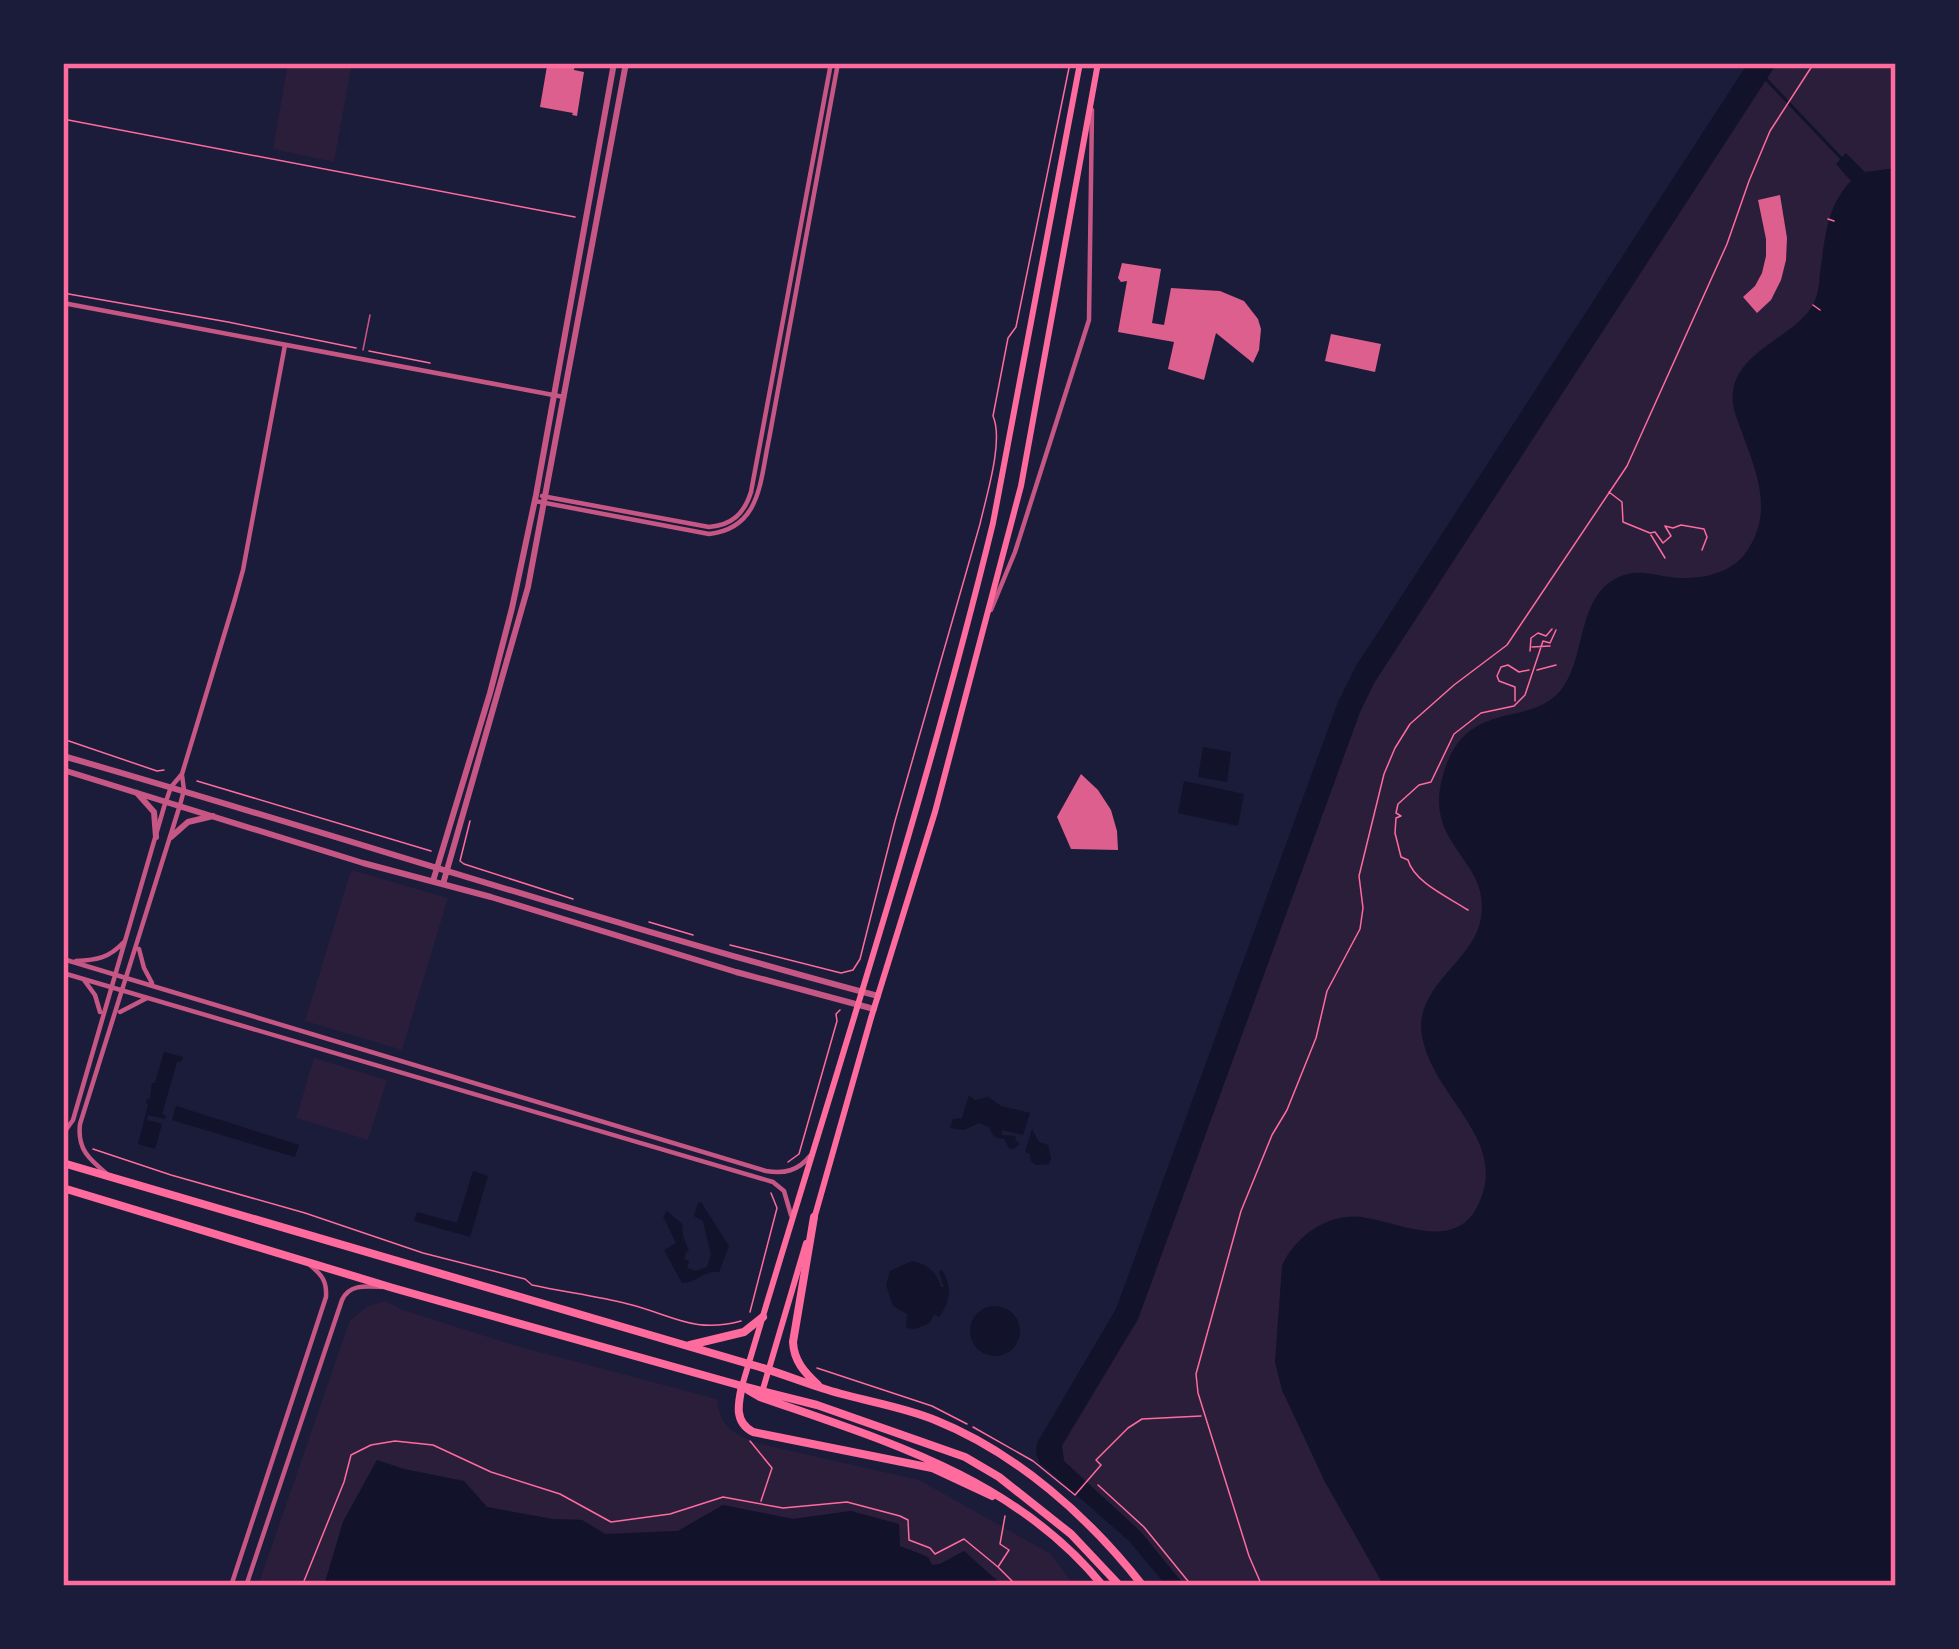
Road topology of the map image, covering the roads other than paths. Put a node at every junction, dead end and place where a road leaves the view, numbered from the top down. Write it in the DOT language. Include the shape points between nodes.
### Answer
graph roads {
  1 [pos="614,63"];
  2 [pos="626,63"];
  3 [pos="835,63"];
  4 [pos="1097,63"];
  5 [pos="1078,64"];
  6 [pos="1092,92"];
  7 [pos="63,303"];
  8 [pos="370,316"];
  9 [pos="285,345"];
  10 [pos="363,350"];
  11 [pos="553,395"];
  12 [pos="564,397"];
  13 [pos="536,498"];
  14 [pos="546,500"];
  15 [pos="993,523"];
  16 [pos="1011,524"];
  17 [pos="989,616"];
  18 [pos="63,756"];
  19 [pos="63,770"];
  20 [pos="182,773"];
  21 [pos="171,787"];
  22 [pos="184,790"];
  23 [pos="135,791"];
  24 [pos="167,800"];
  25 [pos="180,805"];
  26 [pos="916,806"];
  27 [pos="935,812"];
  28 [pos="217,816"];
  29 [pos="171,836"];
  30 [pos="156,837"];
  31 [pos="437,867"];
  32 [pos="448,870"];
  33 [pos="433,881"];
  34 [pos="443,884"];
  35 [pos="140,938"];
  36 [pos="125,940"];
  37 [pos="740,958"];
  38 [pos="66,960"];
  39 [pos="736,972"];
  40 [pos="63,973"];
  41 [pos="114,974"];
  42 [pos="128,977"];
  43 [pos="81,978"];
  44 [pos="153,985"];
  45 [pos="110,986"];
  46 [pos="124,990"];
  47 [pos="861,992"];
  48 [pos="878,996"];
  49 [pos="148,997"];
  50 [pos="857,1005"];
  51 [pos="874,1009"];
  52 [pos="116,1016"];
  53 [pos="101,1018"];
  54 [pos="840,1064"];
  55 [pos="857,1069"];
  56 [pos="63,1134"];
  57 [pos="813,1152"];
  58 [pos="63,1163"];
  59 [pos="111,1178"];
  60 [pos="63,1187"];
  61 [pos="814,1217"];
  62 [pos="792,1221"];
  63 [pos="304,1260"];
  64 [pos="393,1288"];
  65 [pos="764,1317"];
  66 [pos="688,1346"];
  67 [pos="748,1364"];
  68 [pos="769,1369"];
  69 [pos="742,1386"];
  70 [pos="763,1389"];
  71 [pos="822,1389"];
  72 [pos="1035,1521"];
  73 [pos="231,1586"];
  74 [pos="246,1586"];
  75 [pos="1103,1586"];
  76 [pos="1120,1586"];
  77 [pos="1143,1586"];
  1 -- 11 [label="street"];
  2 -- 12 [label="street"];
  3 -- 14 [label="street" via="742,513 709,527"];
  4 -- 6 [label="main road"];
  5 -- 15 [label="main road"];
  6 -- 16 [label="main road"];
  6 -- 17 [label="street" via="1089,320"];
  7 -- 9 [label="street"];
  8 -- 10 [label="lane"];
  9 -- 11 [label="street"];
  9 -- 20 [label="street" via="243,570"];
  11 -- 12 [label="street"];
  11 -- 13 [label="street"];
  12 -- 14 [label="street"];
  13 -- 14 [label="street"];
  13 -- 31 [label="street" via="490,693"];
  14 -- 32 [label="street"];
  15 -- 16 [label="main road"];
  15 -- 26 [label="main road"];
  16 -- 17 [label="main road"];
  17 -- 27 [label="main road"];
  18 -- 21 [label="street"];
  19 -- 23 [label="street"];
  20 -- 21 [label="street"];
  20 -- 22 [label="street"];
  21 -- 22 [label="street"];
  21 -- 24 [label="street"];
  22 -- 25 [label="street"];
  22 -- 31 [label="street"];
  23 -- 24 [label="street"];
  23 -- 30 [label="street" via="154,812"];
  24 -- 25 [label="street"];
  24 -- 30 [label="street"];
  25 -- 28 [label="street"];
  25 -- 29 [label="street"];
  26 -- 27 [label="main road"];
  26 -- 47 [label="main road"];
  27 -- 48 [label="main road"];
  28 -- 29 [label="street" via="188,822"];
  28 -- 33 [label="street"];
  29 -- 35 [label="street"];
  30 -- 36 [label="street"];
  31 -- 32 [label="street"];
  31 -- 33 [label="street"];
  32 -- 34 [label="street"];
  32 -- 37 [label="street"];
  33 -- 34 [label="street"];
  34 -- 39 [label="street"];
  35 -- 42 [label="street"];
  35 -- 44 [label="street"];
  36 -- 38 [label="street" via="104,958"];
  36 -- 41 [label="street"];
  37 -- 39 [label="street"];
  37 -- 47 [label="street"];
  38 -- 41 [label="street"];
  39 -- 50 [label="street"];
  40 -- 43 [label="street"];
  41 -- 42 [label="street"];
  41 -- 45 [label="street"];
  42 -- 44 [label="street"];
  42 -- 46 [label="street"];
  43 -- 45 [label="street"];
  43 -- 53 [label="street"];
  44 -- 57 [label="street" via="766,1171 789,1172"];
  45 -- 46 [label="street"];
  45 -- 53 [label="street"];
  46 -- 49 [label="street"];
  46 -- 52 [label="street"];
  47 -- 48 [label="street"];
  47 -- 50 [label="main road"];
  48 -- 51 [label="main road"];
  49 -- 52 [label="street"];
  49 -- 62 [label="street" via="773,1182"];
  50 -- 51 [label="street"];
  50 -- 54 [label="main road"];
  51 -- 55 [label="main road"];
  52 -- 59 [label="street" via="79,1136"];
  53 -- 56 [label="street"];
  54 -- 55 [label="main road"];
  54 -- 57 [label="main road"];
  55 -- 61 [label="main road"];
  57 -- 62 [label="main road"];
  58 -- 59 [label="main road"];
  59 -- 66 [label="main road"];
  60 -- 63 [label="main road"];
  61 -- 68 [label="main road"];
  61 -- 71 [label="main road" via="793,1342 802,1371"];
  62 -- 65 [label="main road"];
  63 -- 64 [label="main road"];
  63 -- 73 [label="street" via="322,1275 326,1297"];
  64 -- 69 [label="main road"];
  64 -- 74 [label="street" via="345,1294"];
  65 -- 66 [label="main road"];
  65 -- 67 [label="main road"];
  66 -- 67 [label="main road"];
  67 -- 68 [label="main road"];
  67 -- 69 [label="main road"];
  68 -- 70 [label="main road"];
  68 -- 71 [label="main road"];
  69 -- 70 [label="main road"];
  69 -- 72 [label="main road" via="945,1465"];
  69 -- 72 [label="main road" via="738,1413 753,1432 932,1468"];
  70 -- 76 [label="main road" via="965,1457 1071,1534"];
  71 -- 77 [label="main road" via="933,1419 998,1452 1111,1547"];
  72 -- 75 [label="main road"];
}
